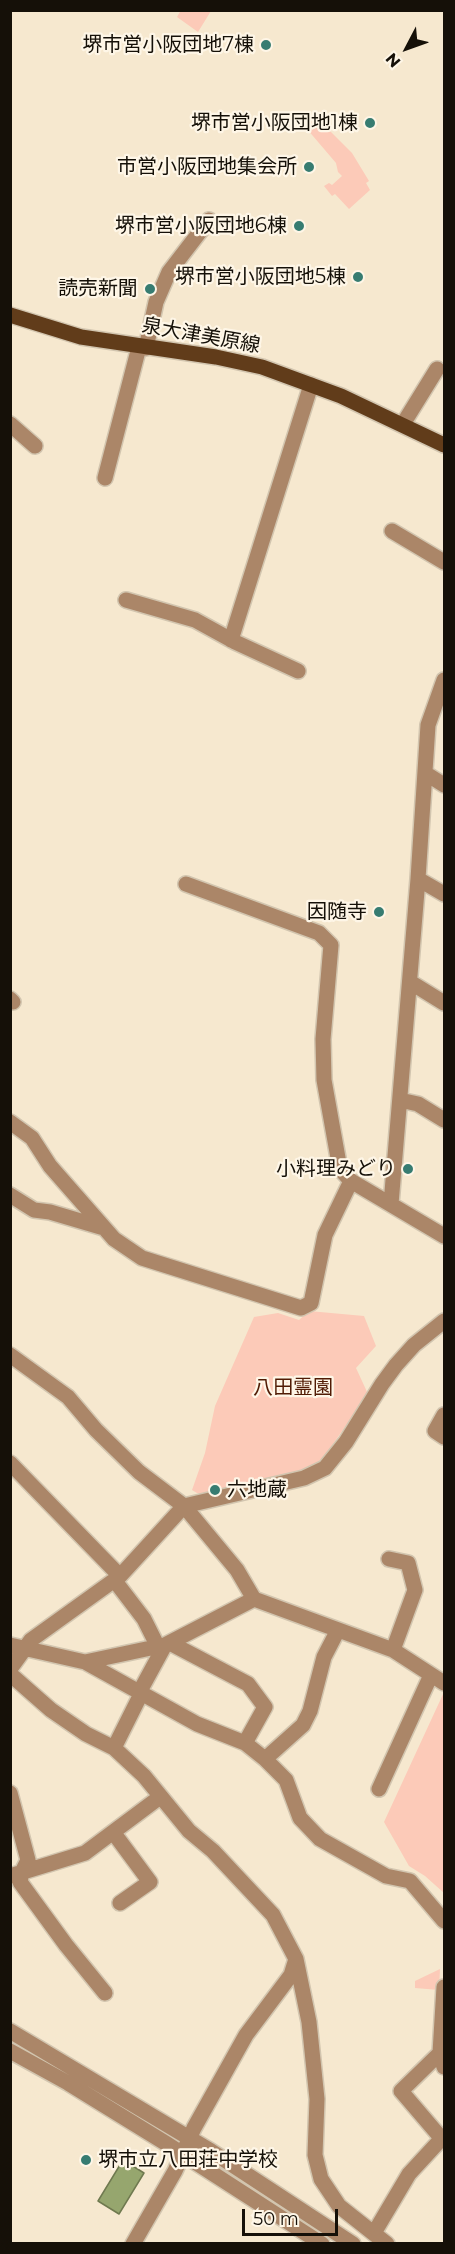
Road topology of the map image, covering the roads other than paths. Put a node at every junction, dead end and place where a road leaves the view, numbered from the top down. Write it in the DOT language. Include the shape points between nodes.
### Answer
graph roads {
  1 [pos="209,220"];
  2 [pos="10,315"];
  3 [pos="142,347"];
  4 [pos="437,369"];
  5 [pos="311,385"];
  6 [pos="10,424"];
  7 [pos="403,424"];
  8 [pos="444,445"];
  9 [pos="35,446"];
  10 [pos="105,478"];
  11 [pos="392,531"];
  12 [pos="444,562"];
  13 [pos="126,600"];
  14 [pos="231,640"];
  15 [pos="298,671"];
  16 [pos="444,680"];
  17 [pos="425,773"];
  18 [pos="444,785"];
  19 [pos="418,879"];
  20 [pos="186,884"];
  21 [pos="444,894"];
  22 [pos="410,982"];
  23 [pos="444,1003"];
  24 [pos="400,1100"];
  25 [pos="444,1120"];
  26 [pos="10,1122"];
  27 [pos="351,1181"];
  28 [pos="10,1195"];
  29 [pos="391,1204"];
  30 [pos="104,1228"];
  31 [pos="444,1236"];
  32 [pos="444,1321"];
  33 [pos="10,1355"];
  34 [pos="444,1415"];
  35 [pos="444,1437"];
  36 [pos="10,1463"];
  37 [pos="184,1506"];
  38 [pos="389,1559"];
  39 [pos="118,1579"];
  40 [pos="254,1599"];
  41 [pos="338,1630"];
  42 [pos="165,1645"];
  43 [pos="18,1646"];
  44 [pos="393,1650"];
  45 [pos="85,1662"];
  46 [pos="11,1670"];
  47 [pos="438,1679"];
  48 [pos="141,1692"];
  49 [pos="245,1743"];
  50 [pos="114,1748"];
  51 [pos="265,1758"];
  52 [pos="379,1789"];
  53 [pos="10,1793"];
  54 [pos="160,1797"];
  55 [pos="113,1832"];
  56 [pos="16,1874"];
  57 [pos="120,1903"];
  58 [pos="444,1921"];
  59 [pos="296,1959"];
  60 [pos="444,1987"];
  61 [pos="105,1993"];
  62 [pos="10,2031"];
  63 [pos="10,2051"];
  64 [pos="442,2060"];
  65 [pos="443,2137"];
  66 [pos="190,2139"];
  67 [pos="183,2154"];
  68 [pos="374,2233"];
  69 [pos="133,2244"];
  70 [pos="322,2244"];
  71 [pos="353,2244"];
  72 [pos="387,2244"];
  1 -- 3 [label="street" via="169,272"];
  2 -- 3 [label="main road, 泉大津美原線" via="81,337"];
  3 -- 5 [label="main road, 泉大津美原線" via="262,367"];
  3 -- 10 [label="street"];
  4 -- 7 [label="street"];
  5 -- 7 [label="main road, 泉大津美原線"];
  5 -- 14 [label="street"];
  6 -- 9 [label="street"];
  7 -- 8 [label="main road, 泉大津美原線"];
  11 -- 12 [label="street"];
  13 -- 14 [label="street" via="195,620"];
  14 -- 15 [label="street"];
  16 -- 17 [label="street" via="428,724"];
  17 -- 18 [label="street"];
  17 -- 19 [label="street"];
  19 -- 21 [label="street"];
  19 -- 22 [label="street"];
  20 -- 27 [label="street" via="319,933 331,945 323,1039 324,1080 339,1169"];
  22 -- 23 [label="street"];
  22 -- 24 [label="street"];
  24 -- 25 [label="street" via="418,1104"];
  24 -- 29 [label="street"];
  26 -- 30 [label="street" via="32,1138 50,1166"];
  27 -- 29 [label="street"];
  27 -- 30 [label="street" via="325,1235 311,1304 301,1308 142,1258"];
  28 -- 30 [label="street" via="34,1210"];
  29 -- 31 [label="street"];
  32 -- 37 [label="street" via="396,1365 325,1468 304,1478"];
  33 -- 37 [label="street" via="68,1397 96,1431 139,1472"];
  34 -- 35 [label="street" via="435,1431"];
  36 -- 39 [label="street"];
  37 -- 39 [label="street"];
  37 -- 40 [label="street" via="237,1570"];
  38 -- 44 [label="street" via="408,1563 415,1590"];
  39 -- 42 [label="street"];
  39 -- 43 [label="street"];
  40 -- 41 [label="street"];
  40 -- 42 [label="street"];
  41 -- 44 [label="street"];
  41 -- 51 [label="street" via="324,1657 303,1725"];
  42 -- 45 [label="street"];
  42 -- 48 [label="street"];
  42 -- 49 [label="street" via="248,1684 265,1707"];
  43 -- 45 [label="street"];
  43 -- 46 [label="street"];
  44 -- 47 [label="street"];
  45 -- 48 [label="street"];
  46 -- 50 [label="street" via="51,1710"];
  47 -- 52 [label="street"];
  48 -- 49 [label="street" via="197,1724"];
  48 -- 50 [label="street"];
  49 -- 51 [label="street"];
  50 -- 54 [label="street"];
  51 -- 58 [label="street" via="286,1780 300,1818 320,1839 387,1876 410,1881"];
  53 -- 56 [label="street" via="28,1860"];
  54 -- 55 [label="street"];
  54 -- 59 [label="street" via="273,1915"];
  55 -- 56 [label="street" via="85,1853"];
  55 -- 57 [label="street" via="150,1882"];
  56 -- 61 [label="street" via="66,1946"];
  59 -- 66 [label="street" via="291,1976 246,2035"];
  59 -- 68 [label="street" via="309,2022 316,2099 315,2155 321,2180 339,2206"];
  60 -- 64 [label="street"];
  62 -- 66 [label="street"];
  63 -- 67 [label="street"];
  64 -- 65 [label="street" via="400,2091"];
  65 -- 68 [label="street" via="409,2174"];
  66 -- 67 [label="street"];
  66 -- 71 [label="street"];
  67 -- 69 [label="street"];
  67 -- 70 [label="street"];
  68 -- 72 [label="street"];
}
